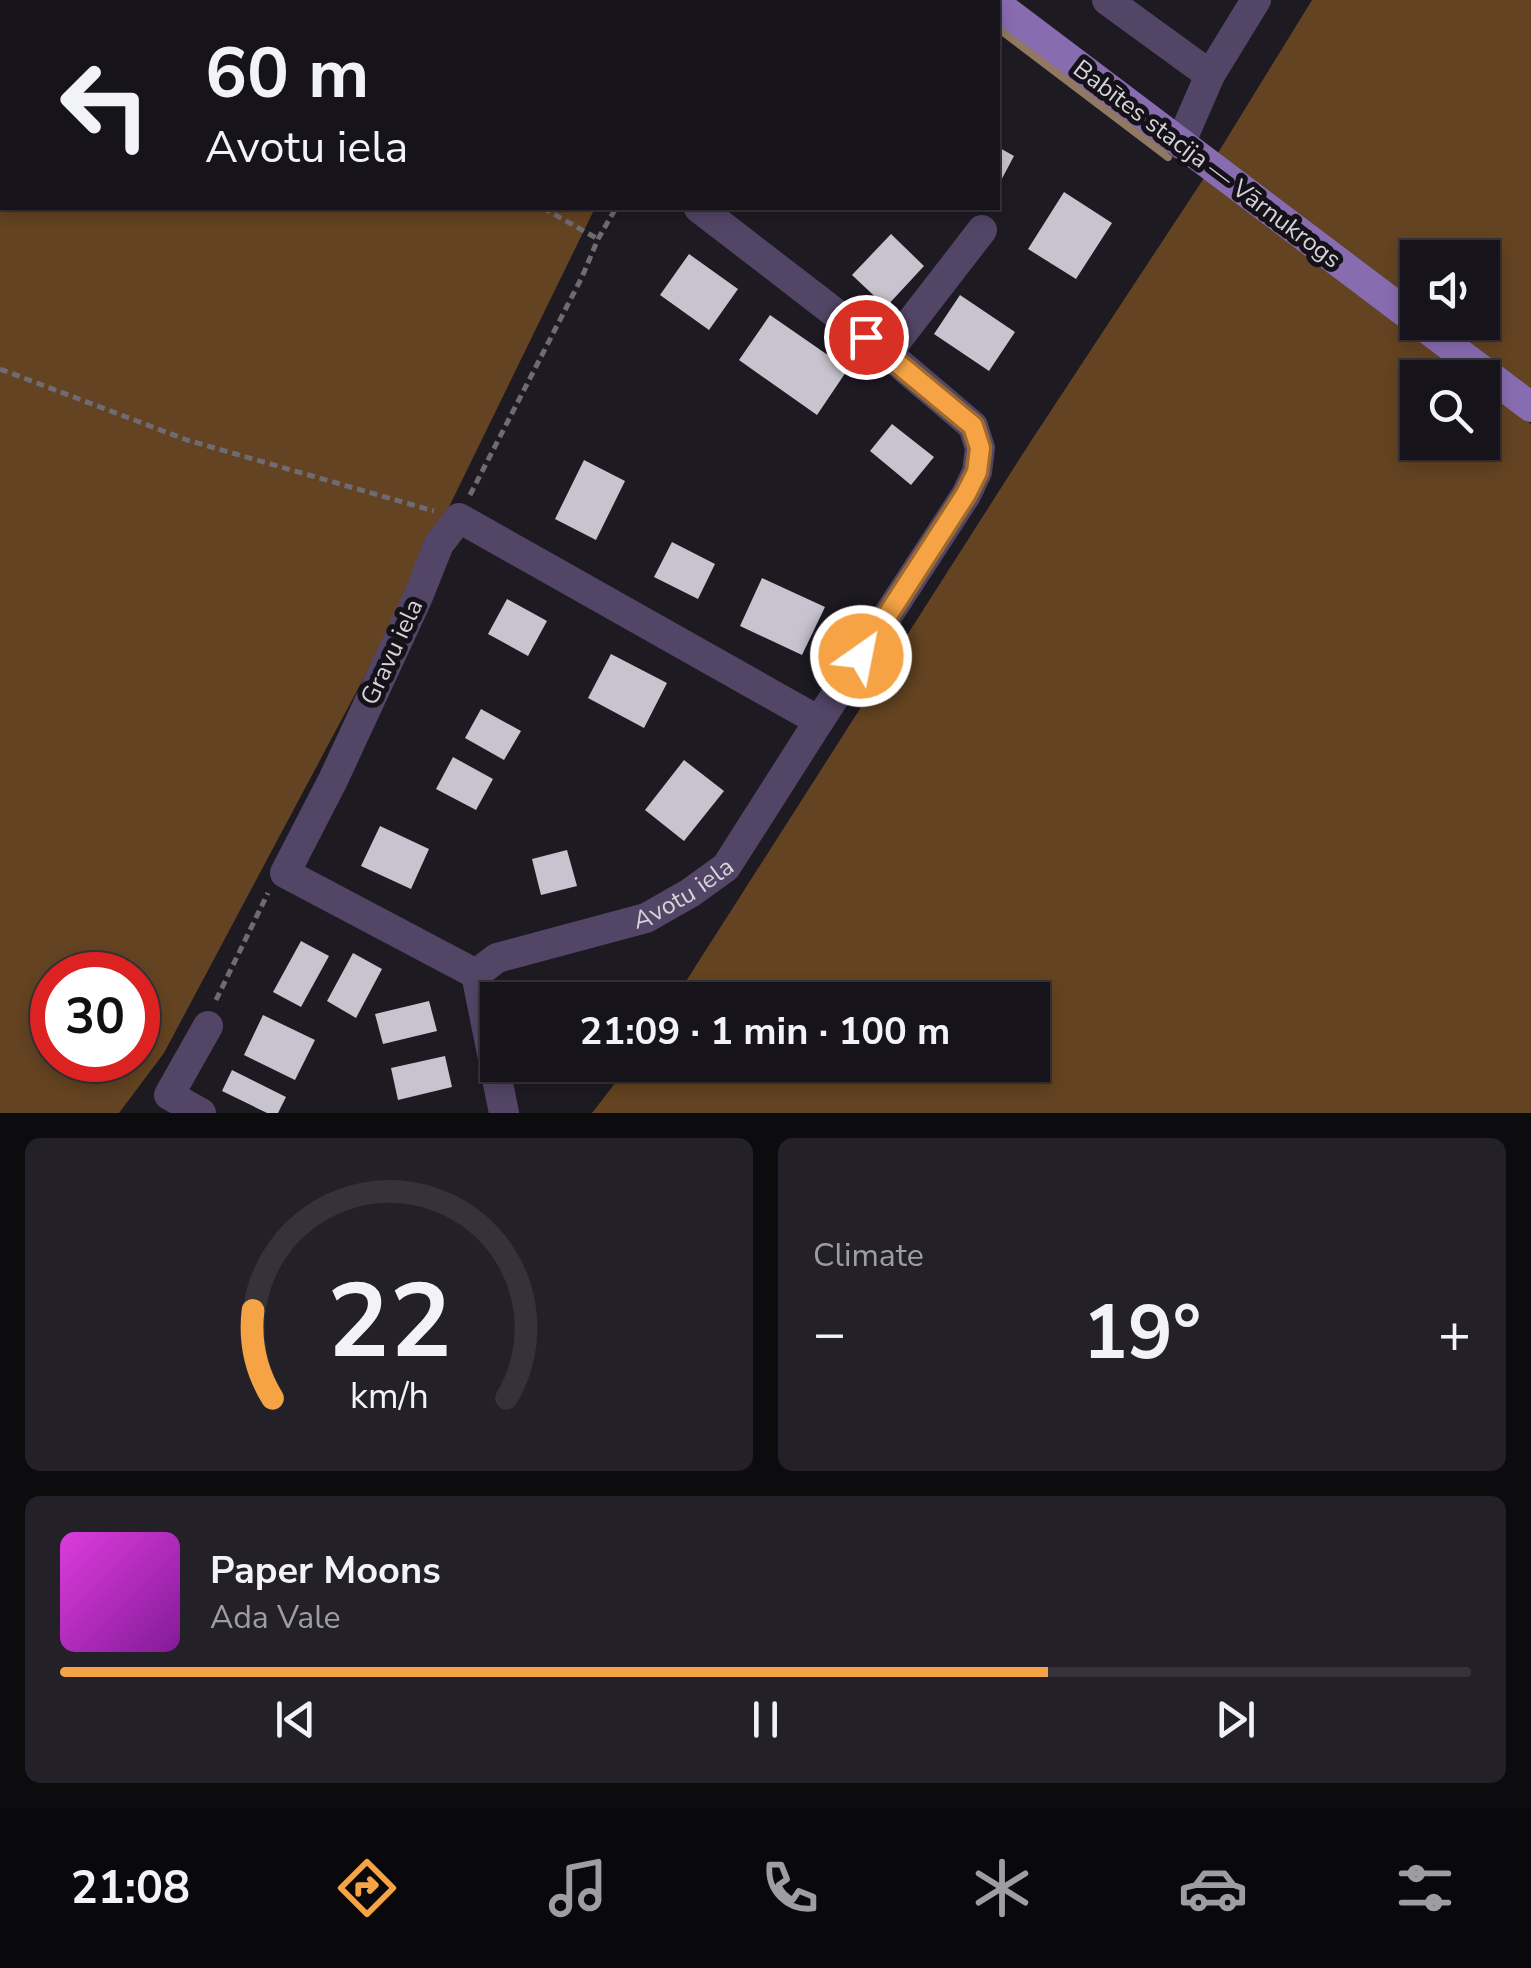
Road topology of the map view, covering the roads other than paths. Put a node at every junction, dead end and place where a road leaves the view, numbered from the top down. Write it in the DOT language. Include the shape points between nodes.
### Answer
graph roads {
  1 [pos="1107,0"];
  2 [pos="1256,0"];
  3 [pos="1000,7"];
  4 [pos="1210,75"];
  5 [pos="1180,144"];
  6 [pos="702,210"];
  7 [pos="982,230"];
  8 [pos="1400,309"];
  9 [pos="1442,340"];
  10 [pos="887,353"];
  11 [pos="1531,407"];
  12 [pos="819,721"];
  13 [pos="476,974"];
  14 [pos="208,1026"];
  15 [pos="201,1113"];
  16 [pos="504,1113"];
  1 -- 4 [label="street"];
  2 -- 4 [label="street"];
  3 -- 5 [label="main road, Babītes stacija — Vārnukrogs"];
  4 -- 5 [label="street"];
  5 -- 8 [label="main road, Babītes stacija — Vārnukrogs"];
  6 -- 10 [label="street, Avotu iela"];
  7 -- 10 [label="street"];
  9 -- 11 [label="main road, Babītes stacija — Vārnukrogs"];
  10 -- 12 [label="street, Avotu iela" via="973,426 980,448 977,472"];
  12 -- 13 [label="street, Avotu iela" via="726,866 690,893 646,918 497,958"];
  12 -- 13 [label="street, Gravu iela" via="459,518 439,544 285,873"];
  13 -- 16 [label="street"];
  14 -- 15 [label="street" via="169,1096"];
}
